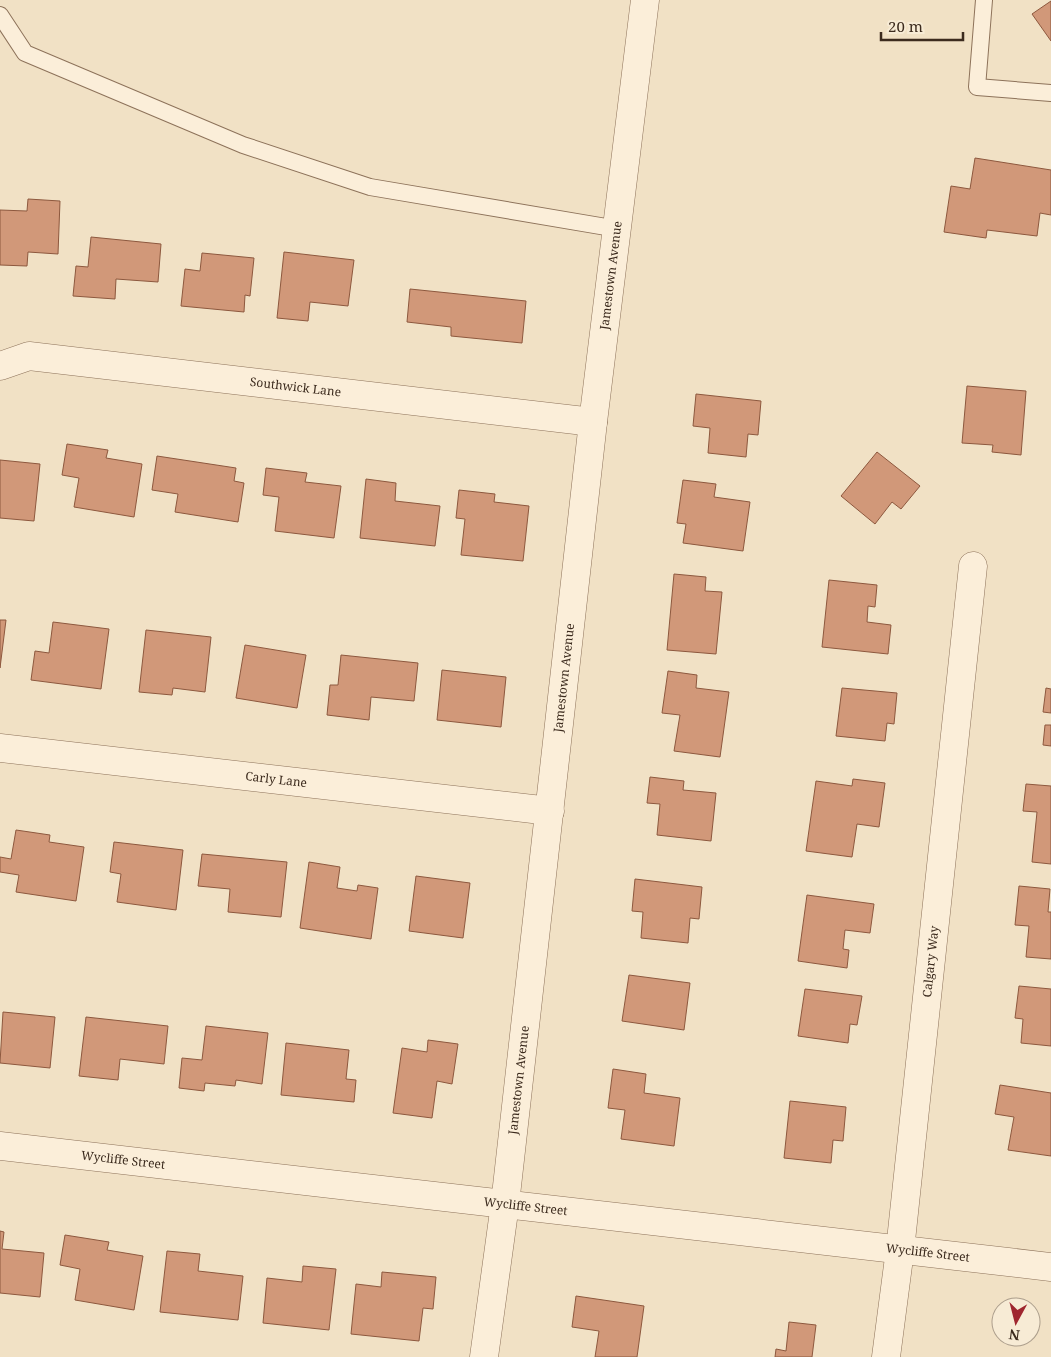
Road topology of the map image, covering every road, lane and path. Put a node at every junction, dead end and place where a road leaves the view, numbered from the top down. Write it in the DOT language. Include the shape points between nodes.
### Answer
graph roads {
  1 [pos="645,0"];
  2 [pos="984,0"];
  3 [pos="0,15"];
  4 [pos="1051,94"];
  5 [pos="618,229"];
  6 [pos="0,366"];
  7 [pos="593,422"];
  8 [pos="973,566"];
  9 [pos="0,748"];
  10 [pos="550,811"];
  11 [pos="0,1146"];
  12 [pos="505,1204"];
  13 [pos="900,1250"];
  14 [pos="1051,1267"];
  15 [pos="484,1357"];
  16 [pos="886,1357"];
  1 -- 5 [label="street, Jamestown Avenue"];
  2 -- 4 [label="lane" via="977,87"];
  3 -- 5 [label="lane" via="25,53 243,144 370,187"];
  5 -- 7 [label="street, Jamestown Avenue"];
  6 -- 7 [label="street, Southwick Lane" via="29,356"];
  7 -- 10 [label="street, Jamestown Avenue"];
  8 -- 13 [label="street, Calgary Way"];
  9 -- 10 [label="street, Carly Lane"];
  10 -- 12 [label="street, Jamestown Avenue"];
  11 -- 12 [label="street, Wycliffe Street"];
  12 -- 13 [label="street, Wycliffe Street"];
  12 -- 15 [label="street, Jamestown Avenue"];
  13 -- 14 [label="street, Wycliffe Street"];
  13 -- 16 [label="street, Calgary Way"];
}
